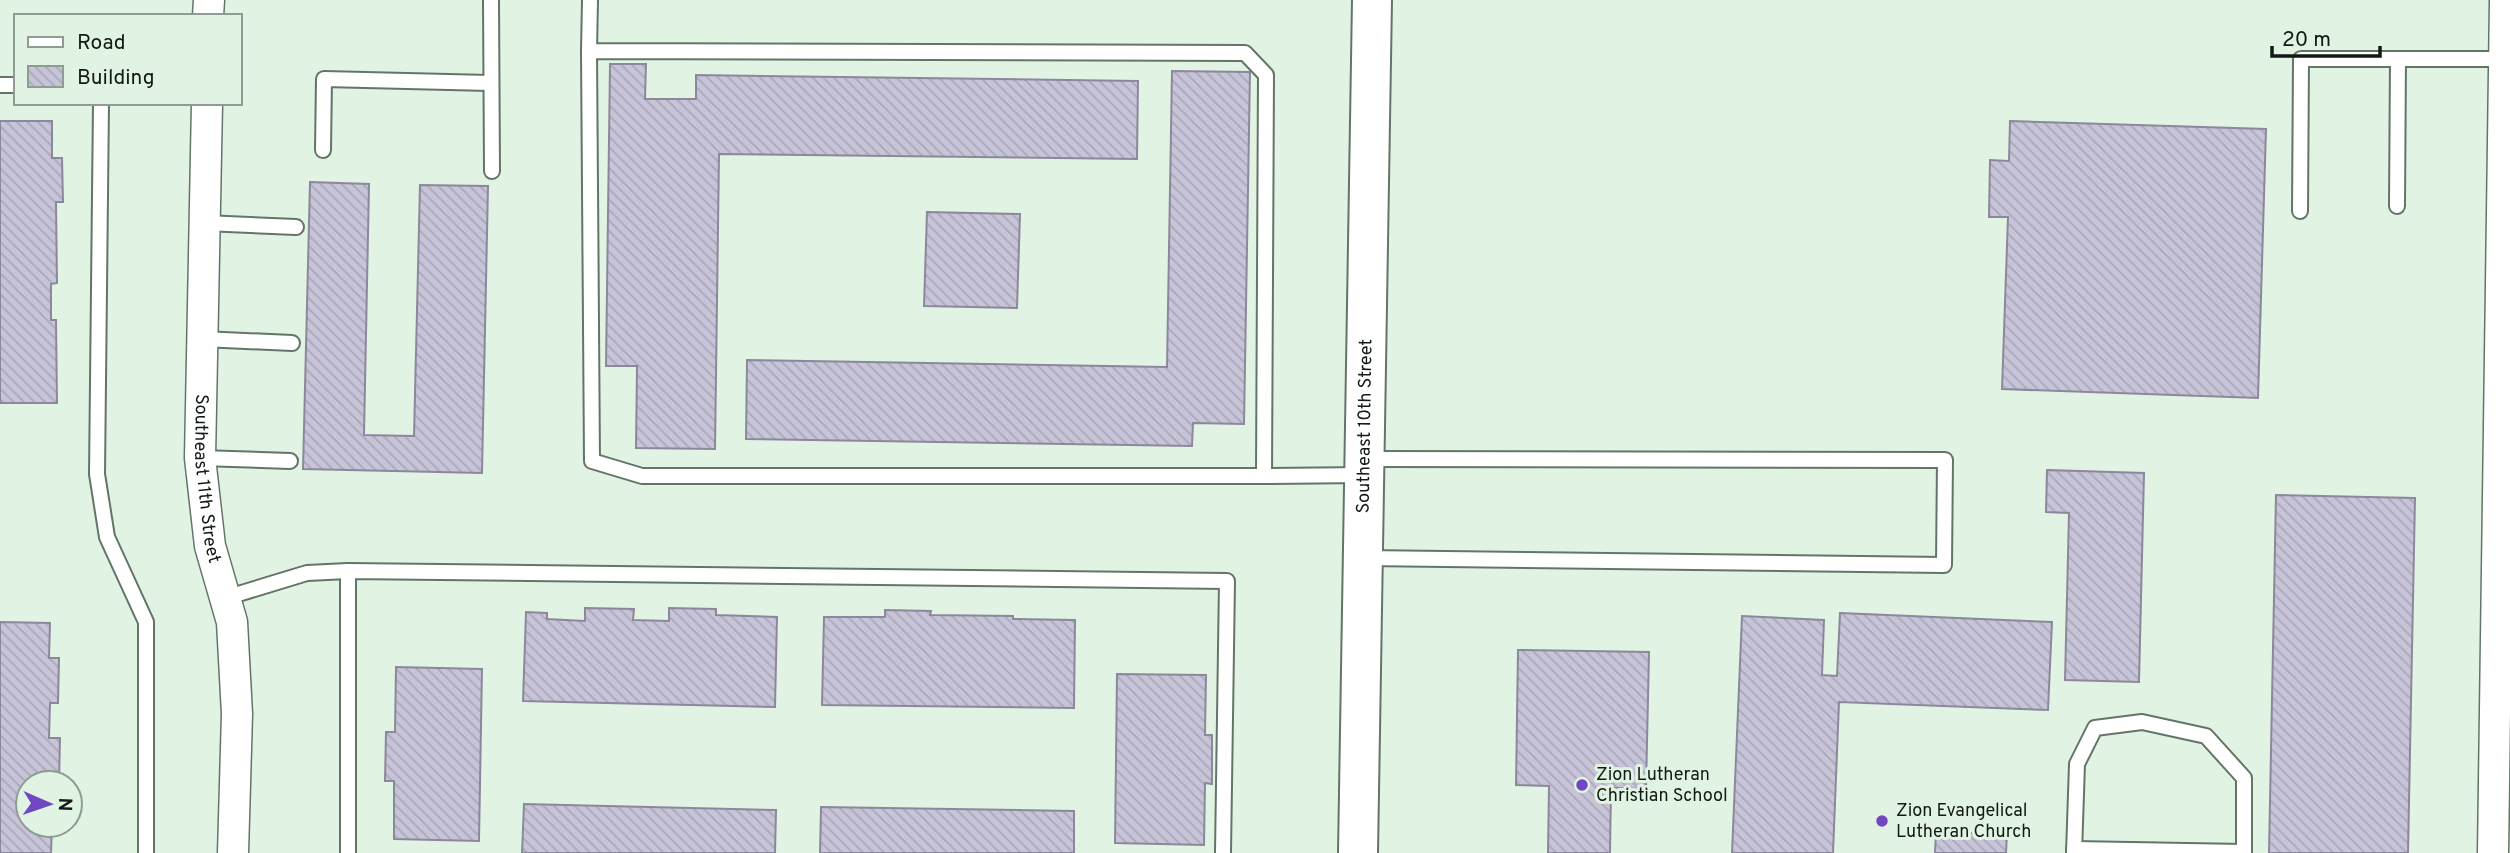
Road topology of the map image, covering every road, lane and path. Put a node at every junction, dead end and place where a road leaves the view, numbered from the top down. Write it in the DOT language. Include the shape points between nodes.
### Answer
graph roads {
  1 [pos="491,0"];
  2 [pos="590,0"];
  3 [pos="1372,0"];
  4 [pos="2505,0"];
  5 [pos="2506,46"];
  6 [pos="589,51"];
  7 [pos="2398,59"];
  8 [pos="490,83"];
  9 [pos="101,105"];
  10 [pos="207,105"];
  11 [pos="323,150"];
  12 [pos="492,171"];
  13 [pos="2397,206"];
  14 [pos="2300,211"];
  15 [pos="204,223"];
  16 [pos="296,227"];
  17 [pos="202,339"];
  18 [pos="292,343"];
  19 [pos="200,458"];
  20 [pos="290,461"];
  21 [pos="1365,467"];
  22 [pos="1264,477"];
  23 [pos="2504,532"];
  24 [pos="1363,558"];
  25 [pos="348,571"];
  26 [pos="225,598"];
  27 [pos="2074,851"];
  28 [pos="146,853"];
  29 [pos="233,853"];
  30 [pos="348,853"];
  31 [pos="1223,853"];
  32 [pos="1358,853"];
  33 [pos="2244,853"];
  34 [pos="2493,853"];
  1 -- 8 [label="lane"];
  2 -- 6 [label="lane"];
  3 -- 21 [label="main road, Southeast 10th Street"];
  4 -- 5 [label="street"];
  5 -- 7 [label="lane"];
  5 -- 23 [label="street"];
  6 -- 22 [label="lane" via="592,461 642,476"];
  6 -- 22 [label="lane" via="1245,53 1266,75"];
  7 -- 13 [label="lane"];
  7 -- 14 [label="lane" via="2301,59"];
  8 -- 11 [label="lane" via="324,79"];
  8 -- 12 [label="lane"];
  9 -- 28 [label="lane" via="97,474 107,537 146,622"];
  10 -- 15 [label="street, Southeast 11th Street"];
  15 -- 16 [label="lane"];
  15 -- 17 [label="street, Southeast 11th Street"];
  17 -- 18 [label="lane"];
  17 -- 19 [label="street, Southeast 11th Street"];
  19 -- 20 [label="lane"];
  19 -- 26 [label="street, Southeast 11th Street" via="210,546"];
  21 -- 22 [label="lane"];
  21 -- 24 [label="main road, Southeast 10th Street"];
  21 -- 24 [label="lane" via="1945,460 1944,565"];
  23 -- 34 [label="street"];
  24 -- 32 [label="main road, Southeast 10th Street"];
  25 -- 26 [label="lane" via="307,573"];
  25 -- 30 [label="lane"];
  25 -- 31 [label="lane" via="1227,581"];
  26 -- 29 [label="street, Southeast 11th Street" via="232,622 237,714"];
  27 -- 33 [label="lane"];
  27 -- 33 [label="lane" via="2077,764 2095,728 2142,722 2206,736 2244,778"];
}
